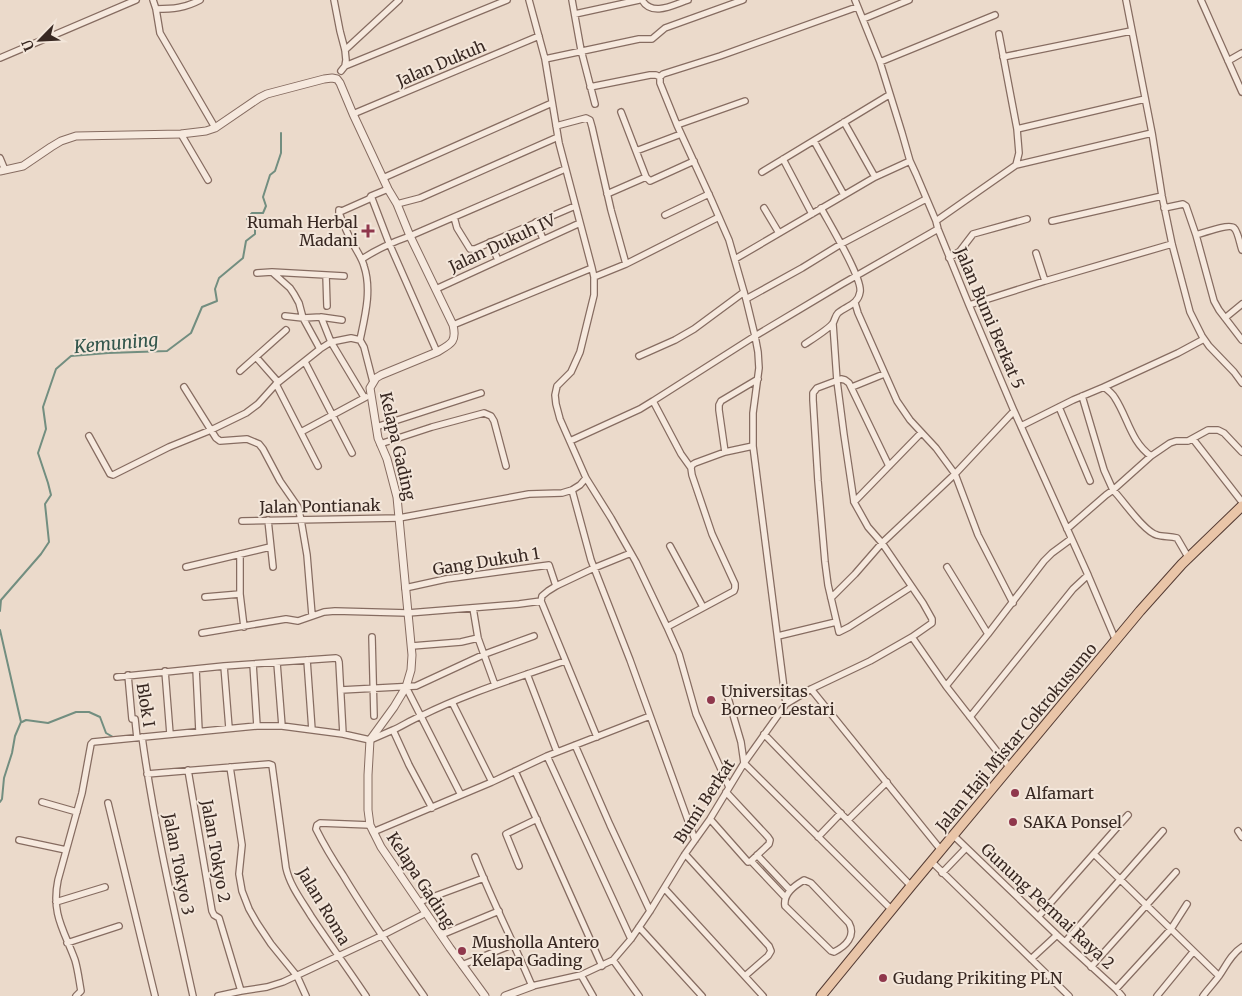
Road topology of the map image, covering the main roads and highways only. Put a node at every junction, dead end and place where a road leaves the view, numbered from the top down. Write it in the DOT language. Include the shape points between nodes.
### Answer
graph roads {
  1 [pos="1242,506"];
  2 [pos="821,996"];
  1 -- 2 [label="main road, Jalan Haji Mistar Cokrokusumo" via="1188,558 1140,611"];
}
